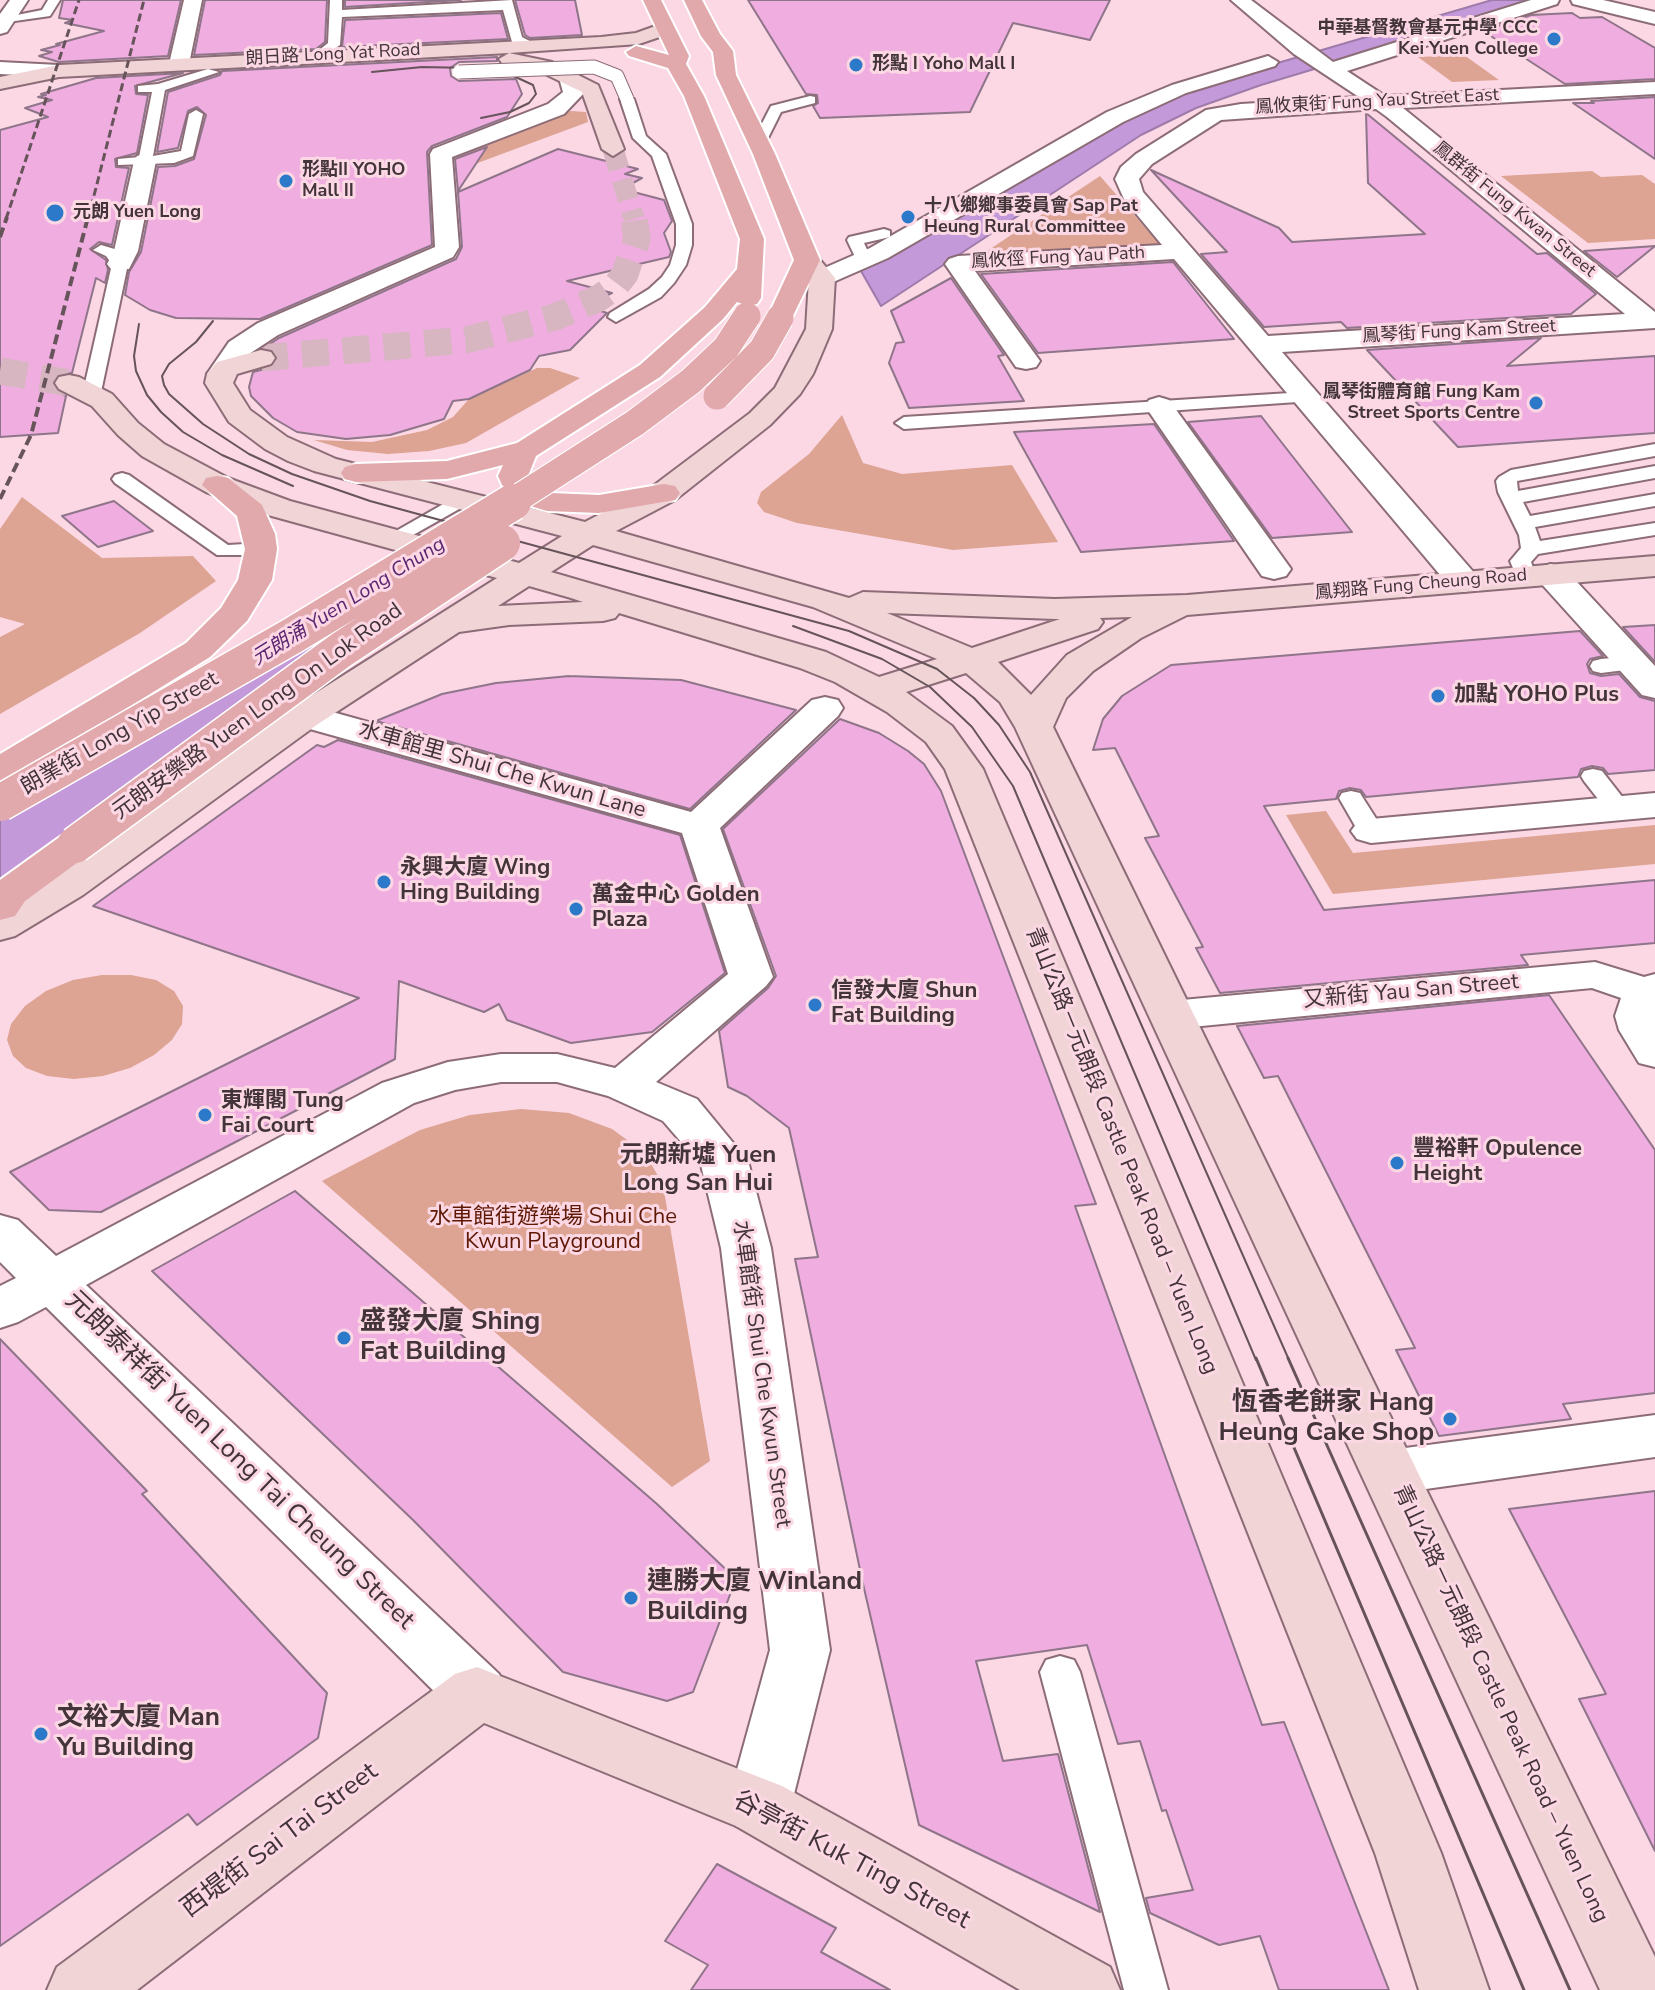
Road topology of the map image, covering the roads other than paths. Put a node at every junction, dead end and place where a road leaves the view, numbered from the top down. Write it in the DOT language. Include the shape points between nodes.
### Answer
graph roads {
  1 [pos="19,0"];
  2 [pos="193,0"];
  3 [pos="426,0"];
  4 [pos="652,0"];
  5 [pos="693,0"];
  6 [pos="1240,0"];
  7 [pos="1550,0"];
  8 [pos="1580,0"];
  9 [pos="506,3"];
  10 [pos="52,4"];
  11 [pos="335,6"];
  12 [pos="1655,18"];
  13 [pos="4,23"];
  14 [pos="664,29"];
  15 [pos="711,36"];
  16 [pos="533,46"];
  17 [pos="439,50"];
  18 [pos="601,54"];
  19 [pos="319,55"];
  20 [pos="675,56"];
  21 [pos="1318,57"];
  22 [pos="499,58"];
  23 [pos="1268,62"];
  24 [pos="178,68"];
  25 [pos="59,71"];
  26 [pos="213,72"];
  27 [pos="459,72"];
  28 [pos="563,74"];
  29 [pos="4,77"];
  30 [pos="1308,80"];
  31 [pos="1287,87"];
  32 [pos="159,88"];
  33 [pos="1653,88"];
  34 [pos="143,89"];
  35 [pos="810,100"];
  36 [pos="1378,101"];
  37 [pos="196,114"];
  38 [pos="1214,115"];
  39 [pos="759,143"];
  40 [pos="613,149"];
  41 [pos="135,155"];
  42 [pos="640,162"];
  43 [pos="664,169"];
  44 [pos="884,234"];
  45 [pos="1181,251"];
  46 [pos="863,258"];
  47 [pos="112,267"];
  48 [pos="815,269"];
  49 [pos="750,270"];
  50 [pos="94,283"];
  51 [pos="107,315"];
  52 [pos="86,316"];
  53 [pos="616,317"];
  54 [pos="1652,320"];
  55 [pos="1262,345"];
  56 [pos="261,358"];
  57 [pos="1026,361"];
  58 [pos="221,374"];
  59 [pos="80,388"];
  60 [pos="1306,397"];
  61 [pos="1159,406"];
  62 [pos="904,423"];
  63 [pos="528,449"];
  64 [pos="1655,450"];
  65 [pos="1655,461"];
  66 [pos="1655,472"];
  67 [pos="356,473"];
  68 [pos="122,479"];
  69 [pos="217,485"];
  70 [pos="1655,486"];
  71 [pos="664,493"];
  72 [pos="1655,500"];
  73 [pos="479,508"];
  74 [pos="1655,514"];
  75 [pos="594,519"];
  76 [pos="539,525"];
  77 [pos="1655,529"];
  78 [pos="1524,531"];
  79 [pos="404,542"];
  80 [pos="261,549"];
  81 [pos="696,563"];
  82 [pos="1655,566"];
  83 [pos="1274,569"];
  84 [pos="525,575"];
  85 [pos="1464,582"];
  86 [pos="825,600"];
  87 [pos="1187,605"];
  88 [pos="646,610"];
  89 [pos="449,624"];
  90 [pos="969,659"];
  91 [pos="1638,674"];
  92 [pos="876,690"];
  93 [pos="825,708"];
  94 [pos="305,716"];
  95 [pos="1034,727"];
  96 [pos="0,770"];
  97 [pos="1593,776"];
  98 [pos="1351,798"];
  99 [pos="0,803"];
  100 [pos="1637,806"];
  101 [pos="699,826"];
  102 [pos="1371,831"];
  103 [pos="0,907"];
  104 [pos="0,927"];
  105 [pos="1652,989"];
  106 [pos="1171,1015"];
  107 [pos="1655,1053"];
  108 [pos="624,1085"];
  109 [pos="0,1232"];
  110 [pos="54,1282"];
  111 [pos="0,1309"];
  112 [pos="1655,1436"];
  113 [pos="1390,1472"];
  114 [pos="1060,1672"];
  115 [pos="477,1693"];
  116 [pos="759,1806"];
  117 [pos="1442,1970"];
  118 [pos="82,1990"];
  119 [pos="1085,1990"];
  120 [pos="1146,1990"];
  121 [pos="1635,1990"];
  1 -- 13 [label="street"];
  2 -- 24 [label="street"];
  3 -- 11 [label="lane"];
  4 -- 14 [label="main road"];
  5 -- 15 [label="main road"];
  6 -- 21 [label="street, 鳳群街 Fung Kwan Street"];
  7 -- 21 [label="street"];
  8 -- 12 [label="street"];
  9 -- 11 [label="lane"];
  9 -- 16 [label="lane" via="516,39"];
  10 -- 13 [label="lane" via="46,13"];
  11 -- 19 [label="lane" via="334,45"];
  14 -- 16 [label="main road, 朗日路 Long Yat Road" via="624,41"];
  14 -- 20 [label="main road"];
  15 -- 20 [label="main road"];
  15 -- 39 [label="main road" via="723,51 726,75"];
  16 -- 17 [label="main road, 朗日路 Long Yat Road"];
  17 -- 19 [label="main road, 朗日路 Long Yat Road"];
  17 -- 22 [label="main road"];
  18 -- 20 [label="main road, 朗日路 Long Yat Road"];
  18 -- 22 [label="main road, 朗日路 Long Yat Road"];
  18 -- 28 [label="main road" via="572,61"];
  19 -- 24 [label="main road, 朗日路 Long Yat Road"];
  20 -- 49 [label="main road" via="752,239"];
  21 -- 30 [label="street"];
  21 -- 36 [label="street, 鳳群街 Fung Kwan Street"];
  22 -- 26 [label="main road, 朗日路 Long Yat Road" via="427,57"];
  22 -- 28 [label="main road"];
  23 -- 46 [label="street" via="1179,89 1115,117"];
  24 -- 25 [label="main road, 朗日路 Long Yat Road"];
  24 -- 26 [label="main road, 朗日路 Long Yat Road"];
  24 -- 29 [label="main road"];
  25 -- 29 [label="street"];
  26 -- 32 [label="lane"];
  27 -- 43 [label="lane, bridge" via="600,69 621,80 640,138 659,154"];
  28 -- 40 [label="main road" via="594,93"];
  28 -- 58 [label="street" via="573,83 574,93 556,109 441,154 444,252 268,329 239,348"];
  31 -- 38 [label="street"];
  32 -- 34 [label="lane"];
  32 -- 41 [label="lane"];
  33 -- 36 [label="street, 鳳攸東街 Fung Yau Street East"];
  35 -- 39 [label="lane" via="776,109"];
  36 -- 38 [label="street, 鳳攸東街 Fung Yau Street East"];
  36 -- 54 [label="street, 鳳群街 Fung Kwan Street"];
  37 -- 41 [label="lane" via="188,153 174,159"];
  38 -- 45 [label="street, 鳳攸東街 Fung Yau Street East" via="1144,159 1127,179 1132,194"];
  39 -- 48 [label="main road"];
  41 -- 47 [label="street" via="126,251"];
  42 -- 43 [label="lane"];
  43 -- 53 [label="lane" via="684,224 678,265 655,293"];
  44 -- 46 [label="lane" via="855,240"];
  45 -- 55 [label="street"];
  45 -- 57 [label="street, 鳳攸徑 Fung Yau Path" via="958,264"];
  46 -- 48 [label="street"];
  47 -- 50 [label="lane"];
  47 -- 51 [label="lane"];
  48 -- 71 [label="main road" via="819,329 786,394"];
  48 -- 76 [label="main road, bridge" via="762,350 737,378"];
  49 -- 63 [label="main road" via="714,313 650,371"];
  49 -- 73 [label="main road, bridge" via="747,316 726,348 691,381 635,423"];
  51 -- 52 [label="lane"];
  51 -- 59 [label="lane"];
  54 -- 55 [label="street, 鳳琴街 Fung Kam Street"];
  55 -- 60 [label="street"];
  56 -- 58 [label="main road"];
  58 -- 67 [label="main road, 青山公路－元朗段 Castle Peak Road – Yuen Long" via="219,383 239,416 299,455"];
  59 -- 69 [label="main road" via="112,408 153,450"];
  60 -- 61 [label="lane"];
  60 -- 85 [label="street"];
  61 -- 62 [label="lane"];
  61 -- 83 [label="street"];
  63 -- 67 [label="main road" via="447,470"];
  63 -- 75 [label="main road" via="515,466 517,487"];
  64 -- 78 [label="lane" via="1519,473 1506,481"];
  65 -- 78 [label="lane"];
  66 -- 78 [label="lane"];
  67 -- 73 [label="main road, 青山公路－元朗段 Castle Peak Road – Yuen Long"];
  68 -- 80 [label="lane" via="224,551"];
  69 -- 79 [label="main road"];
  69 -- 80 [label="main road" via="251,512"];
  70 -- 78 [label="lane"];
  71 -- 75 [label="main road"];
  71 -- 81 [label="main road" via="672,541"];
  72 -- 78 [label="lane"];
  73 -- 76 [label="main road, 青山公路－元朗段 Castle Peak Road – Yuen Long"];
  73 -- 79 [label="lane"];
  73 -- 99 [label="main road, 朗業街 Long Yip Street, bridge" via="292,636"];
  74 -- 78 [label="lane"];
  75 -- 76 [label="main road, 青山公路－元朗段 Castle Peak Road – Yuen Long"];
  75 -- 81 [label="main road, 青山公路－元朗段 Castle Peak Road – Yuen Long"];
  75 -- 84 [label="main road"];
  76 -- 103 [label="main road, 元朗安樂路 Yuen Long On Lok Road, bridge" via="341,650 9,893"];
  77 -- 78 [label="lane"];
  78 -- 82 [label="main road, 鳳翔路 Fung Cheung Road"];
  78 -- 85 [label="main road, 鳳翔路 Fung Cheung Road"];
  78 -- 91 [label="street"];
  79 -- 84 [label="main road, 青山公路－元朗段 Castle Peak Road – Yuen Long, bridge"];
  80 -- 96 [label="main road" via="246,600 207,642"];
  81 -- 86 [label="main road, 青山公路－元朗段 Castle Peak Road – Yuen Long"];
  84 -- 88 [label="main road, 青山公路－元朗段 Castle Peak Road – Yuen Long"];
  84 -- 89 [label="main road, 元朗安樂路 Yuen Long On Lok Road"];
  85 -- 87 [label="main road, 鳳翔路 Fung Cheung Road"];
  86 -- 87 [label="main road, 鳳翔路 Fung Cheung Road" via="1025,609"];
  86 -- 90 [label="main road, 青山公路－元朗段 Castle Peak Road – Yuen Long"];
  87 -- 90 [label="main road, 鳳翔路 Fung Cheung Road" via="1082,623"];
  87 -- 95 [label="main road" via="1129,631 1080,663 1050,694"];
  88 -- 89 [label="main road" via="543,613"];
  88 -- 92 [label="main road, 青山公路－元朗段 Castle Peak Road – Yuen Long" via="813,660"];
  89 -- 94 [label="main road, 元朗安樂路 Yuen Long On Lok Road"];
  90 -- 92 [label="main road, 鳳翔路 Fung Cheung Road"];
  90 -- 95 [label="main road, 青山公路－元朗段 Castle Peak Road – Yuen Long" via="1014,696"];
  92 -- 117 [label="main road, 青山公路－元朗段 Castle Peak Road – Yuen Long" via="939,734 964,769 1408,1853"];
  93 -- 101 [label="street"];
  94 -- 101 [label="street, 水車館里 Shui Che Kwun Lane"];
  94 -- 104 [label="main road, 元朗安樂路 Yuen Long On Lok Road" via="68,886"];
  95 -- 106 [label="main road, 青山公路－元朗段 Castle Peak Road – Yuen Long"];
  97 -- 100 [label="lane"];
  98 -- 102 [label="lane"];
  100 -- 102 [label="street"];
  101 -- 108 [label="street" via="751,977"];
  105 -- 106 [label="street, 又新街 Yau San Street" via="1595,975"];
  105 -- 107 [label="street" via="1637,1016"];
  106 -- 113 [label="main road, 青山公路－元朗段 Castle Peak Road – Yuen Long"];
  108 -- 110 [label="street, 水車館街 Shui Che Kwun Street" via="557,1068 501,1068 398,1093"];
  108 -- 116 [label="street, 水車館街 Shui Che Kwun Street" via="680,1110 724,1161 746,1248 800,1650"];
  109 -- 110 [label="street, 元朗泰祥街 Yuen Long Tai Cheung Street"];
  110 -- 111 [label="street, 水車館街 Shui Che Kwun Street"];
  110 -- 115 [label="street, 元朗泰祥街 Yuen Long Tai Cheung Street"];
  112 -- 113 [label="street"];
  113 -- 121 [label="main road, 青山公路－元朗段 Castle Peak Road – Yuen Long"];
  114 -- 120 [label="lane"];
  115 -- 116 [label="main road, 谷亭街 Kuk Ting Street"];
  115 -- 118 [label="main road, 西堤街 Sai Tai Street"];
  116 -- 119 [label="main road, 谷亭街 Kuk Ting Street"];
}
